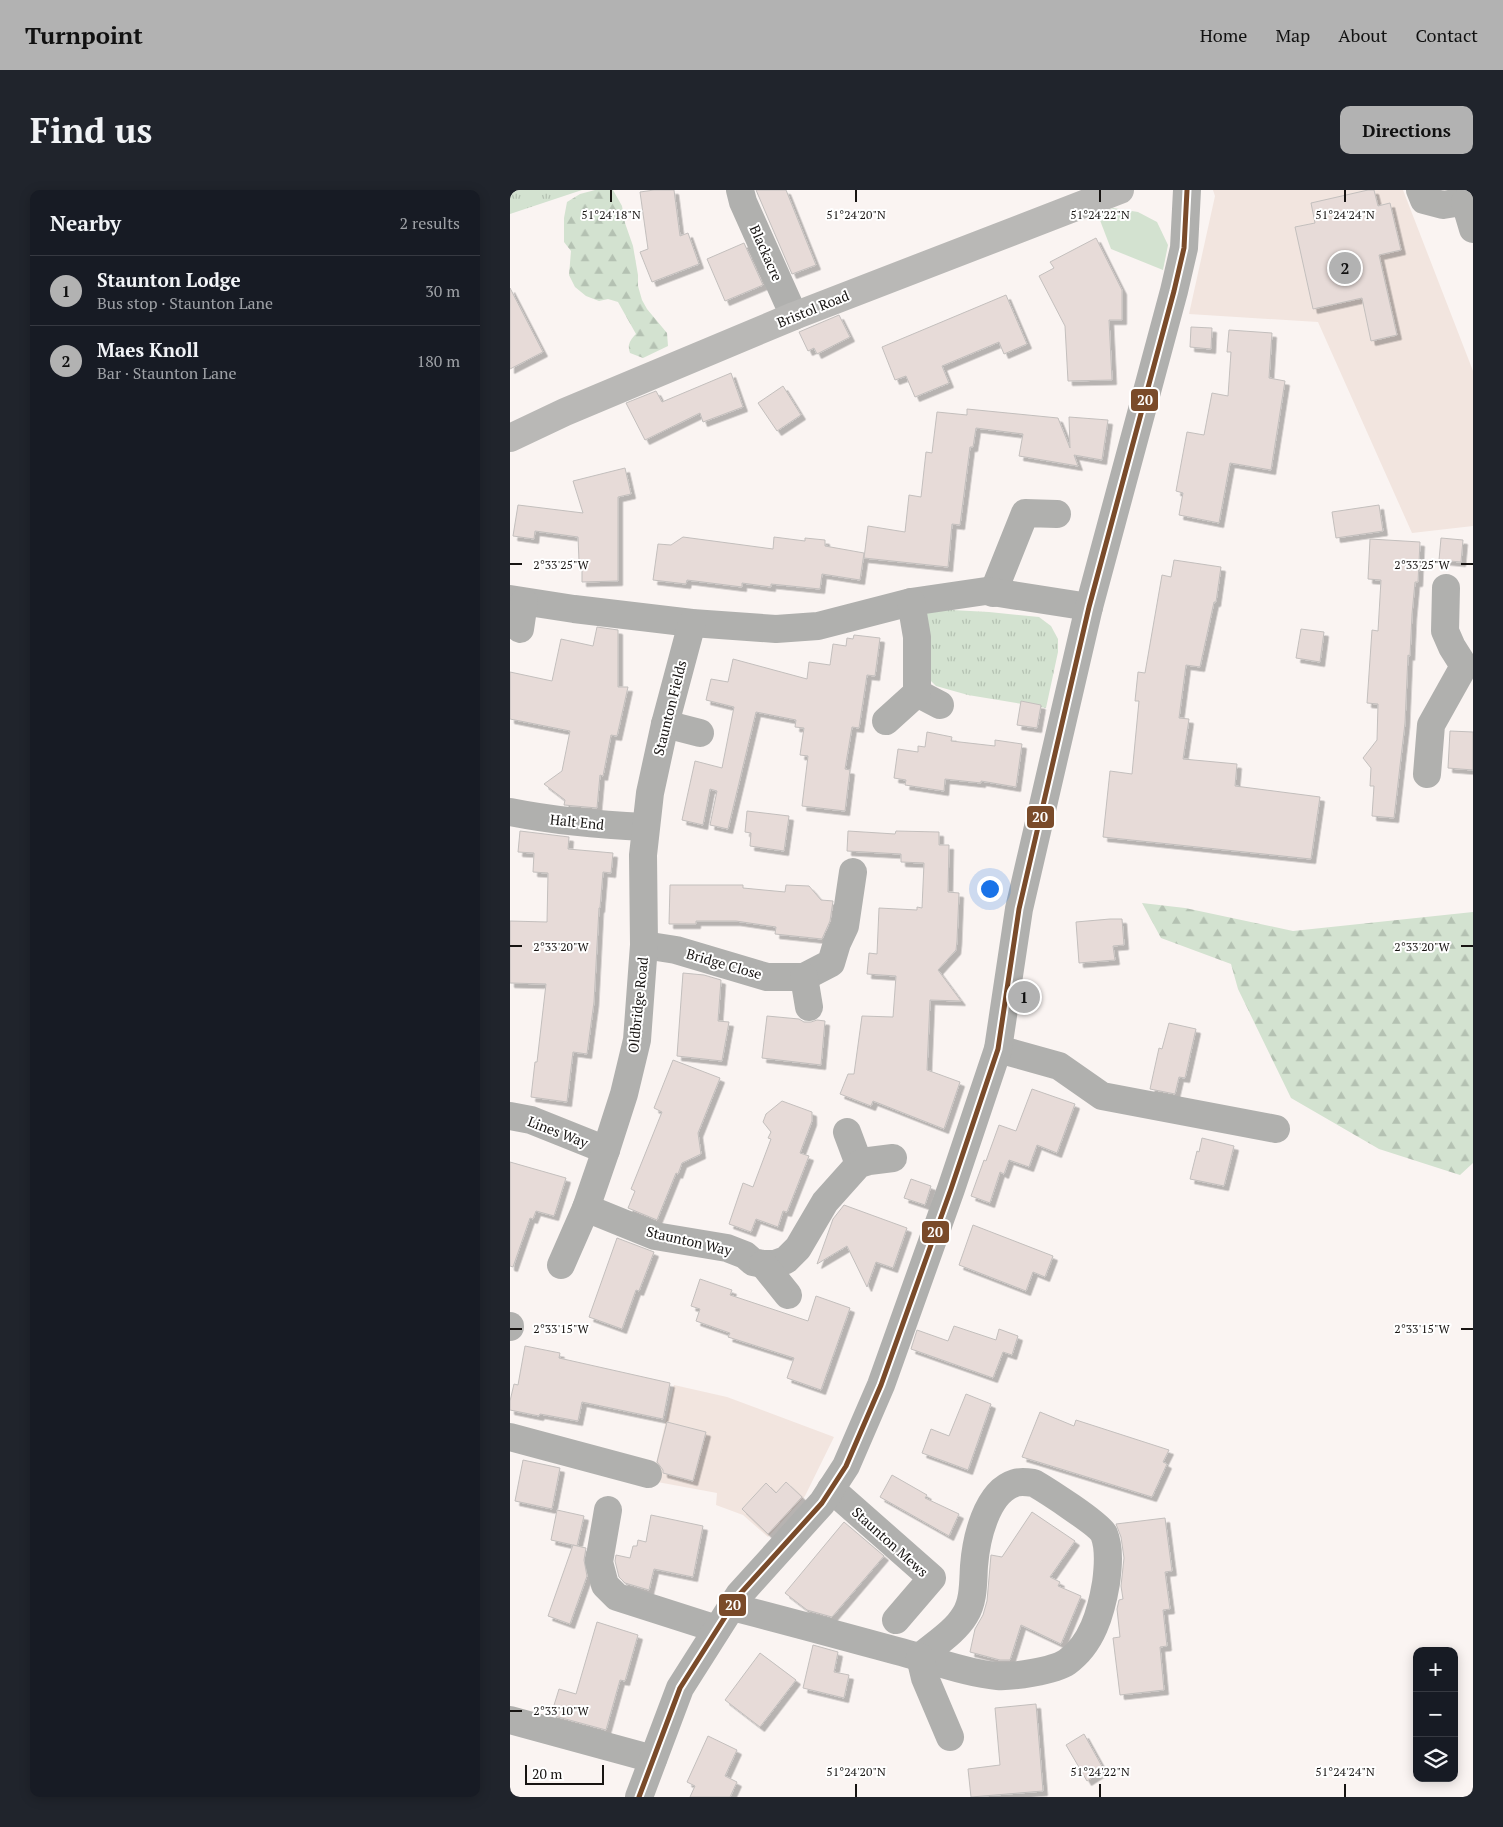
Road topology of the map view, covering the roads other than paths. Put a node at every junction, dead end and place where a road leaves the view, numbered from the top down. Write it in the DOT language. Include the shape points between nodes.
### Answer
graph roads {
  1 [pos="740,190"];
  2 [pos="1120,190"];
  3 [pos="1187,190"];
  4 [pos="1420,190"];
  5 [pos="1469,202"];
  6 [pos="1473,229"];
  7 [pos="794,316"];
  8 [pos="510,438"];
  9 [pos="1057,514"];
  10 [pos="1446,588"];
  11 [pos="993,592"];
  12 [pos="911,602"];
  13 [pos="1089,607"];
  14 [pos="517,614"];
  15 [pos="692,623"];
  16 [pos="1465,666"];
  17 [pos="886,721"];
  18 [pos="665,724"];
  19 [pos="700,733"];
  20 [pos="1427,774"];
  21 [pos="650,792"];
  22 [pos="510,812"];
  23 [pos="645,828"];
  24 [pos="853,872"];
  25 [pos="644,945"];
  26 [pos="804,977"];
  27 [pos="809,1007"];
  28 [pos="998,1050"];
  29 [pos="510,1116"];
  30 [pos="1276,1129"];
  31 [pos="847,1132"];
  32 [pos="606,1150"];
  33 [pos="893,1158"];
  34 [pos="859,1164"];
  35 [pos="586,1208"];
  36 [pos="763,1264"];
  37 [pos="561,1266"];
  38 [pos="788,1295"];
  39 [pos="520,1439"];
  40 [pos="648,1474"];
  41 [pos="831,1489"];
  42 [pos="608,1510"];
  43 [pos="732,1607"];
  44 [pos="896,1620"];
  45 [pos="717,1629"];
  46 [pos="920,1657"];
  47 [pos="510,1720"];
  48 [pos="950,1737"];
  49 [pos="653,1759"];
  50 [pos="640,1797"];
  1 -- 7 [label="street, Blackacre"];
  2 -- 7 [label="highway, Bristol Road"];
  3 -- 13 [label="street" via="1184,248 1174,291"];
  4 -- 5 [label="street" via="1424,200 1443,206"];
  5 -- 6 [label="street"];
  7 -- 8 [label="highway, Bristol Road"];
  9 -- 11 [label="street" via="1019,504"];
  10 -- 16 [label="street" via="1445,631"];
  11 -- 12 [label="street"];
  11 -- 13 [label="street"];
  12 -- 15 [label="street" via="810,626 776,629"];
  12 -- 17 [label="street" via="929,699"];
  13 -- 28 [label="street" via="1019,909"];
  14 -- 15 [label="street"];
  15 -- 18 [label="street, Staunton Fields"];
  16 -- 20 [label="street" via="1431,725"];
  18 -- 19 [label="street"];
  18 -- 21 [label="street, Staunton Fields"];
  21 -- 23 [label="street, Oldbridge Road"];
  22 -- 23 [label="street, Halt End" via="545,819"];
  23 -- 25 [label="street, Oldbridge Road"];
  24 -- 26 [label="street, Bridge Close" via="846,926 831,963"];
  25 -- 26 [label="street, Bridge Close" via="676,950 767,977"];
  25 -- 32 [label="street, Oldbridge Road" via="636,1040 624,1094"];
  26 -- 27 [label="street"];
  28 -- 30 [label="street" via="1059,1066 1102,1096"];
  28 -- 41 [label="street" via="881,1385 846,1466"];
  29 -- 32 [label="street, Lines Way" via="530,1120"];
  31 -- 34 [label="street"];
  32 -- 35 [label="street, Oldbridge Road"];
  33 -- 34 [label="street"];
  34 -- 36 [label="street" via="825,1202 798,1248 786,1260"];
  35 -- 36 [label="street, Staunton Way" via="655,1236 727,1248"];
  35 -- 37 [label="street, Oldbridge Road"];
  36 -- 38 [label="street"];
  39 -- 40 [label="street"];
  41 -- 43 [label="street"];
  41 -- 44 [label="street, Staunton Mews" via="932,1578"];
  42 -- 45 [label="street" via="599,1562 605,1585 617,1597"];
  43 -- 45 [label="street"];
  43 -- 46 [label="street"];
  45 -- 49 [label="street" via="680,1688"];
  46 -- 46 [label="street" via="996,1676 1034,1672 1065,1664 1081,1650 1096,1624 1108,1566 1104,1533 1093,1522 1034,1483 1014,1483 1006,1488 998,1494 983,1520 974,1563 973,1592 966,1614"];
  46 -- 48 [label="street" via="925,1678"];
  47 -- 49 [label="street"];
  49 -- 50 [label="street"];
}
